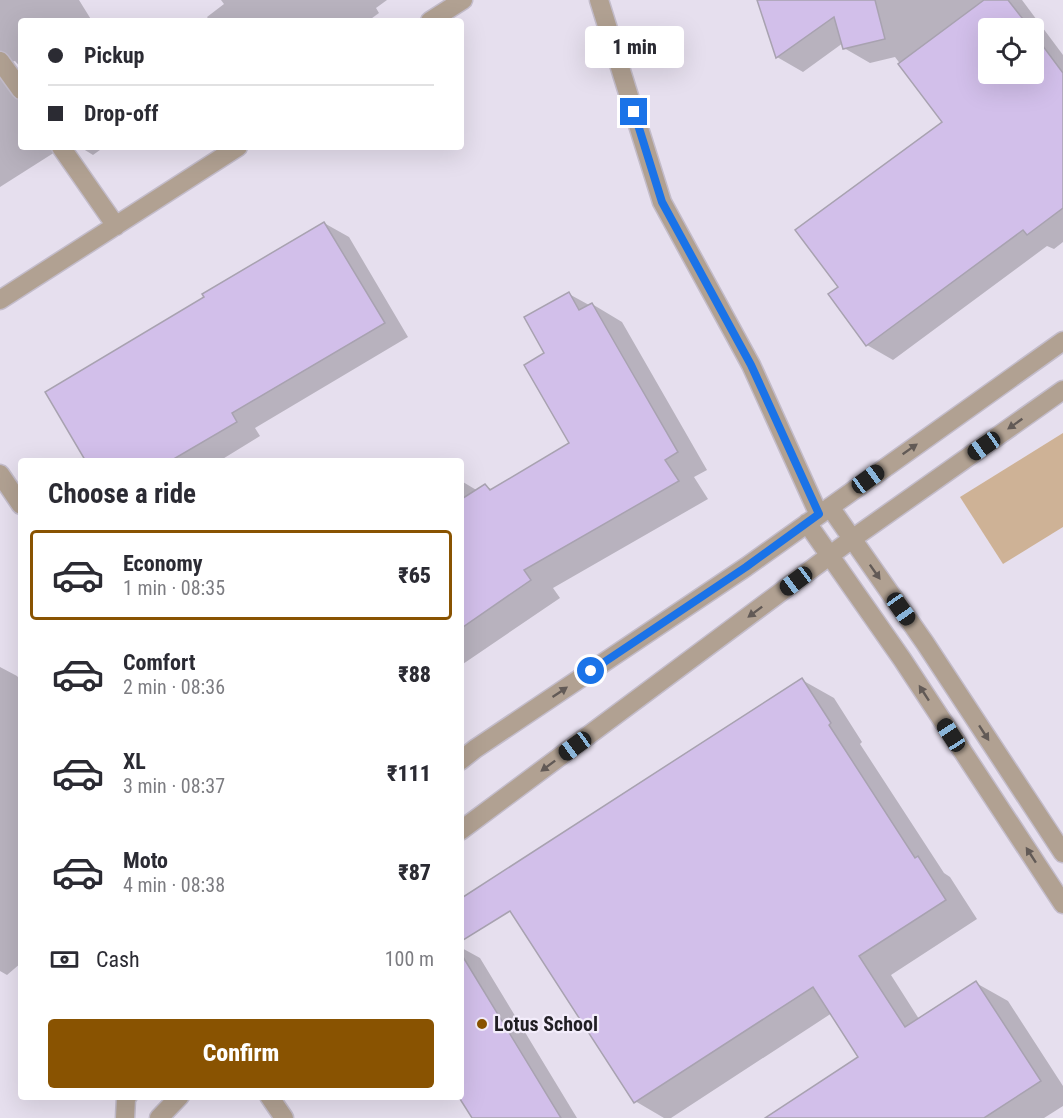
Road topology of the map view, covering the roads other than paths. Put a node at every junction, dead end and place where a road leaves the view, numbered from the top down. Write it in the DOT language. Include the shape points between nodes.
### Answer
graph roads {
  1 [pos="463,0"];
  2 [pos="599,0"];
  3 [pos="435,18"];
  4 [pos="0,61"];
  5 [pos="18,86"];
  6 [pos="63,150"];
  7 [pos="233,150"];
  8 [pos="116,226"];
  9 [pos="0,300"];
  10 [pos="1063,341"];
  11 [pos="1063,390"];
  12 [pos="0,474"];
  13 [pos="18,501"];
  14 [pos="818,515"];
  15 [pos="852,539"];
  16 [pos="830,556"];
  17 [pos="464,758"];
  18 [pos="464,828"];
  19 [pos="1063,853"];
  20 [pos="1063,904"];
  21 [pos="126,1100"];
  22 [pos="176,1100"];
  23 [pos="272,1100"];
  24 [pos="125,1118"];
  25 [pos="159,1118"];
  26 [pos="284,1118"];
  1 -- 3 [label="street"];
  2 -- 14 [label="street" via="662,202 751,365"];
  4 -- 5 [label="street"];
  6 -- 8 [label="street"];
  7 -- 8 [label="street"];
  8 -- 9 [label="street"];
  14 -- 10 [label="street, one-way"];
  11 -- 15 [label="street, one-way"];
  12 -- 13 [label="street"];
  14 -- 15 [label="street"];
  14 -- 16 [label="street"];
  17 -- 14 [label="street, one-way"];
  15 -- 16 [label="street"];
  15 -- 19 [label="street, one-way"];
  16 -- 18 [label="street, one-way"];
  20 -- 16 [label="street, one-way"];
  21 -- 24 [label="street"];
  22 -- 25 [label="street"];
  23 -- 26 [label="street"];
}
